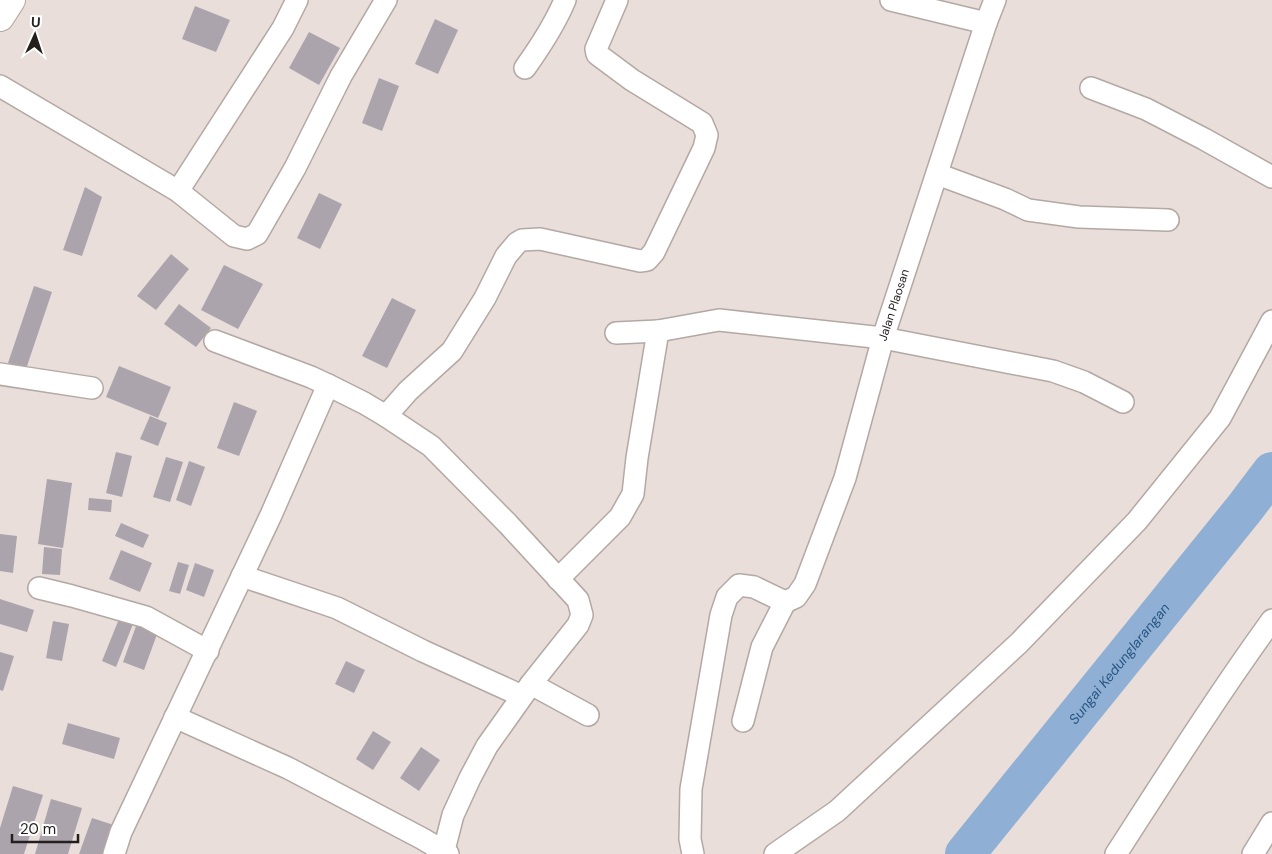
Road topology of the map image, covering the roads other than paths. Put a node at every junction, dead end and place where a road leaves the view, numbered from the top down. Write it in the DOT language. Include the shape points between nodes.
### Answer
graph roads {
  1 [pos="11,0"];
  2 [pos="297,0"];
  3 [pos="386,0"];
  4 [pos="565,0"];
  5 [pos="617,0"];
  6 [pos="892,0"];
  7 [pos="995,0"];
  8 [pos="0,17"];
  9 [pos="986,23"];
  10 [pos="525,68"];
  11 [pos="0,86"];
  12 [pos="1091,88"];
  13 [pos="937,174"];
  14 [pos="1272,177"];
  15 [pos="178,191"];
  16 [pos="1168,220"];
  17 [pos="1272,321"];
  18 [pos="658,331"];
  19 [pos="616,333"];
  20 [pos="883,338"];
  21 [pos="215,340"];
  22 [pos="0,374"];
  23 [pos="328,385"];
  24 [pos="92,388"];
  25 [pos="1123,402"];
  26 [pos="386,416"];
  27 [pos="242,576"];
  28 [pos="558,579"];
  29 [pos="39,588"];
  30 [pos="785,602"];
  31 [pos="1272,620"];
  32 [pos="208,651"];
  33 [pos="526,691"];
  34 [pos="588,715"];
  35 [pos="175,717"];
  36 [pos="743,721"];
  37 [pos="1272,823"];
  38 [pos="445,853"];
  39 [pos="114,854"];
  40 [pos="693,854"];
  41 [pos="775,854"];
  42 [pos="1116,854"];
  43 [pos="1253,854"];
  1 -- 8 [label="main road"];
  2 -- 15 [label="street" via="283,28"];
  3 -- 15 [label="street" via="341,76 295,168 257,234 247,239 234,236"];
  4 -- 10 [label="street"];
  5 -- 26 [label="street" via="596,49 597,54 632,80 702,123 707,135 704,148 654,252 647,260 640,261 540,239 517,243 506,256 452,351"];
  6 -- 9 [label="street"];
  7 -- 9 [label="street, Jalan Plaosan"];
  9 -- 13 [label="street, Jalan Plaosan"];
  11 -- 15 [label="street"];
  12 -- 14 [label="street" via="1146,109"];
  13 -- 16 [label="street" via="1028,210 1079,217"];
  13 -- 20 [label="street, Jalan Plaosan"];
  17 -- 41 [label="street" via="1220,418 1137,521 1019,643 837,812"];
  18 -- 19 [label="street"];
  18 -- 20 [label="street" via="719,320"];
  18 -- 28 [label="street" via="633,494 620,518"];
  20 -- 25 [label="street" via="1053,371"];
  20 -- 30 [label="street, Jalan Plaosan" via="845,478 805,584 796,597"];
  21 -- 23 [label="street"];
  22 -- 24 [label="street"];
  23 -- 26 [label="street"];
  23 -- 27 [label="street"];
  26 -- 28 [label="street" via="431,446"];
  27 -- 32 [label="street"];
  27 -- 33 [label="street" via="337,608 423,651"];
  28 -- 33 [label="street" via="578,600 582,615 578,625"];
  29 -- 32 [label="street" via="146,617"];
  30 -- 36 [label="street" via="762,647"];
  30 -- 40 [label="street" via="754,587 739,585 727,597 721,615 691,789 690,839"];
  31 -- 42 [label="street"];
  32 -- 35 [label="street"];
  33 -- 34 [label="street"];
  33 -- 38 [label="street" via="487,746 470,778 452,815"];
  35 -- 38 [label="street" via="288,768"];
  35 -- 39 [label="street" via="121,832"];
  37 -- 43 [label="street"];
}
